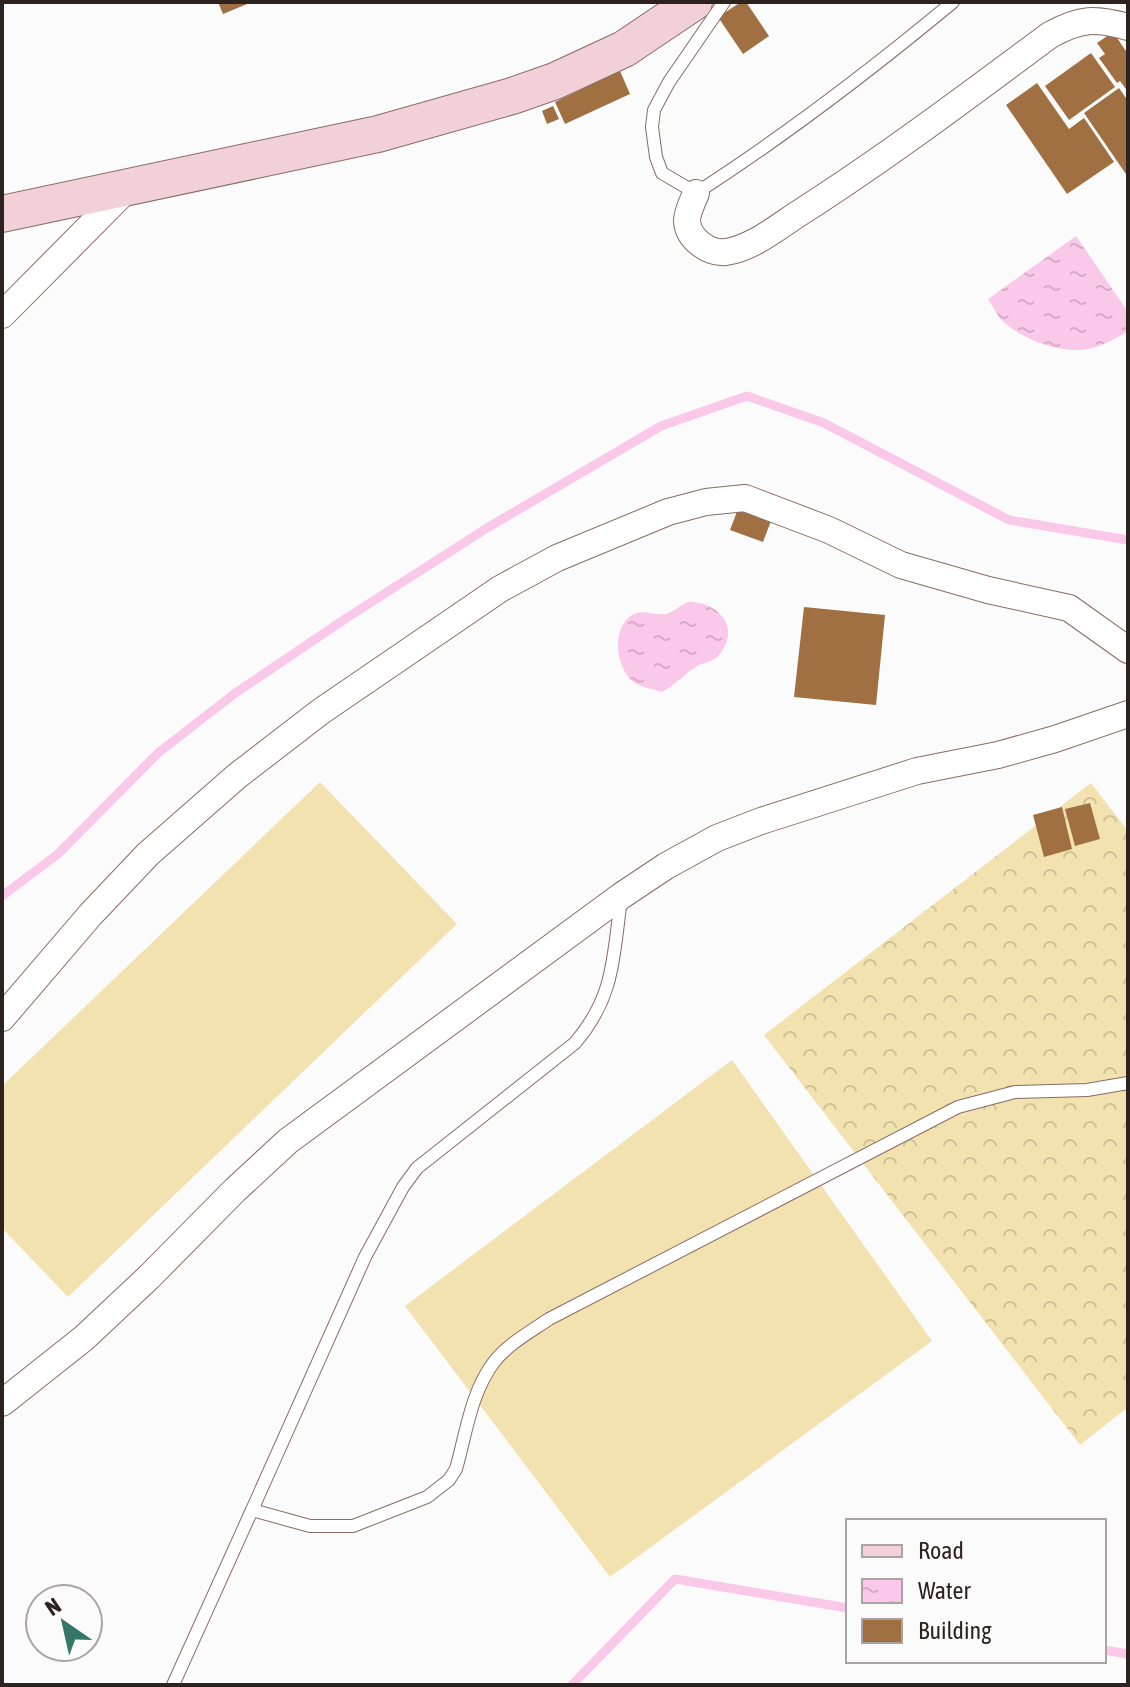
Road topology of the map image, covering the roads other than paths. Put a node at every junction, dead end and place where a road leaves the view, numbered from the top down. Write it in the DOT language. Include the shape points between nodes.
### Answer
graph roads {
  1 [pos="694,2"];
  2 [pos="724,2"];
  3 [pos="953,2"];
  4 [pos="1128,27"];
  5 [pos="132,185"];
  6 [pos="696,193"];
  7 [pos="2,214"];
  8 [pos="2,315"];
  9 [pos="1128,650"];
  10 [pos="1128,714"];
  11 [pos="621,896"];
  12 [pos="2,1018"];
  13 [pos="1128,1083"];
  14 [pos="2,1403"];
  15 [pos="252,1510"];
  16 [pos="173,1685"];
  1 -- 5 [label="street" via="624,49 512,96 378,134"];
  2 -- 6 [label="lane" via="654,110 652,127 662,173"];
  3 -- 6 [label="lane" via="761,151"];
  4 -- 6 [label="street" via="1083,21 1050,35 814,204 744,246 725,252 697,242 687,225"];
  5 -- 7 [label="street"];
  5 -- 8 [label="street"];
  9 -- 12 [label="street" via="1069,608 901,565 745,498 668,512 557,558 500,589 320,712 148,854"];
  10 -- 11 [label="street" via="998,755 917,771 761,821 717,838"];
  11 -- 14 [label="street" via="288,1141 84,1338"];
  11 -- 15 [label="lane" via="608,991 594,1022 575,1043 417,1168 403,1187 365,1257"];
  13 -- 15 [label="lane" via="1015,1092 958,1107 549,1319 495,1361 481,1384 456,1469 427,1497 353,1526 310,1526"];
  15 -- 16 [label="lane"];
}
